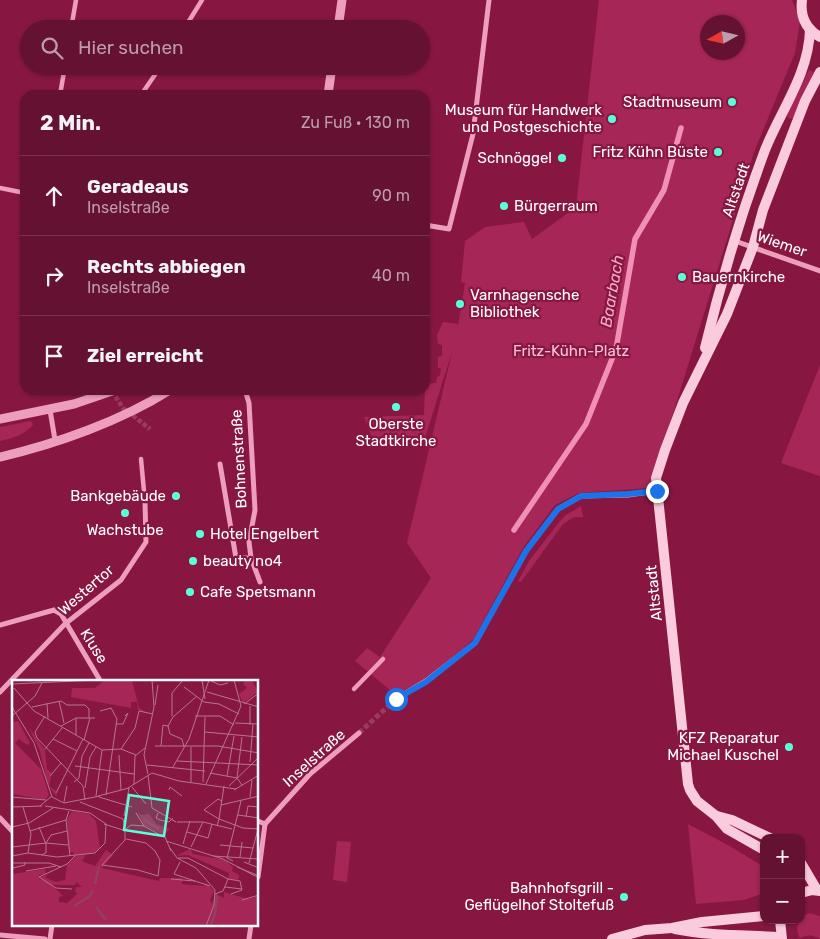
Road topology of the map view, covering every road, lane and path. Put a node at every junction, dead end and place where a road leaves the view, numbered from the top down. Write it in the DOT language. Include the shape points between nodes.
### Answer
graph roads {
  1 [pos="76,0"];
  2 [pos="202,0"];
  3 [pos="342,0"];
  4 [pos="489,0"];
  5 [pos="800,2"];
  6 [pos="73,20"];
  7 [pos="190,20"];
  8 [pos="339,20"];
  9 [pos="810,29"];
  10 [pos="820,37"];
  11 [pos="820,72"];
  12 [pos="63,75"];
  13 [pos="155,75"];
  14 [pos="331,75"];
  15 [pos="61,90"];
  16 [pos="144,90"];
  17 [pos="329,90"];
  18 [pos="0,188"];
  19 [pos="20,193"];
  20 [pos="430,227"];
  21 [pos="735,241"];
  22 [pos="753,248"];
  23 [pos="820,271"];
  24 [pos="701,364"];
  25 [pos="100,395"];
  26 [pos="161,395"];
  27 [pos="247,395"];
  28 [pos="50,410"];
  29 [pos="0,419"];
  30 [pos="55,440"];
  31 [pos="0,456"];
  32 [pos="141,458"];
  33 [pos="220,464"];
  34 [pos="657,491"];
  35 [pos="145,502"];
  36 [pos="251,558"];
  37 [pos="260,582"];
  38 [pos="0,624"];
  39 [pos="65,624"];
  40 [pos="383,659"];
  41 [pos="100,680"];
  42 [pos="354,689"];
  43 [pos="0,692"];
  44 [pos="396,699"];
  45 [pos="360,734"];
  46 [pos="716,816"];
  47 [pos="0,818"];
  48 [pos="259,821"];
  49 [pos="265,824"];
  50 [pos="12,831"];
  51 [pos="762,834"];
  52 [pos="760,848"];
  53 [pos="259,869"];
  54 [pos="805,869"];
  55 [pos="818,890"];
  56 [pos="805,892"];
  57 [pos="760,916"];
  58 [pos="780,924"];
  59 [pos="52,926"];
  60 [pos="251,926"];
  61 [pos="672,928"];
  62 [pos="0,935"];
  63 [pos="782,938"];
  64 [pos="45,939"];
  65 [pos="50,939"];
  66 [pos="249,939"];
  67 [pos="612,939"];
  1 -- 6 [label="street"];
  2 -- 7 [label="street"];
  3 -- 8 [label="street"];
  4 -- 20 [label="street" via="473,134 449,230"];
  5 -- 9 [label="main road" via="803,18"];
  9 -- 10 [label="main road"];
  9 -- 21 [label="main road, Altstadt" via="805,62 766,148"];
  11 -- 22 [label="main road, Altstadt" via="805,101 763,210"];
  12 -- 15 [label="street"];
  13 -- 16 [label="street"];
  14 -- 17 [label="street"];
  18 -- 19 [label="street"];
  21 -- 22 [label="street, Wiemer"];
  21 -- 24 [label="main road, Altstadt"];
  22 -- 23 [label="street, Wiemer"];
  22 -- 24 [label="main road, Altstadt" via="728,314"];
  24 -- 34 [label="main road, Altstadt" via="665,450 656,478"];
  25 -- 28 [label="street"];
  26 -- 30 [label="street" via="120,416"];
  27 -- 36 [label="street, Bohnenstraße" via="255,510 249,542"];
  28 -- 29 [label="street"];
  28 -- 30 [label="street"];
  30 -- 31 [label="street"];
  32 -- 35 [label="street, Westertor"];
  33 -- 36 [label="street" via="236,558"];
  34 -- 44 [label="street" via="581,496 558,509 526,551 475,643 426,682"];
  34 -- 46 [label="main road, Altstadt" via="688,784 697,801"];
  35 -- 39 [label="street, Westertor" via="146,542 121,580"];
  36 -- 37 [label="street, Bohnenstraße"];
  38 -- 39 [label="street" via="54,610 61,614"];
  39 -- 41 [label="street, Kluse"];
  39 -- 43 [label="street, Westertor"];
  40 -- 42 [label="street"];
  45 -- 49 [label="street, Inselstraße" via="310,774"];
  46 -- 51 [label="main road, Altstadt"];
  46 -- 52 [label="main road, Altstadt" via="728,828"];
  47 -- 50 [label="street"];
  48 -- 49 [label="street"];
  49 -- 53 [label="street"];
  54 -- 55 [label="main road"];
  55 -- 56 [label="main road"];
  57 -- 61 [label="main road"];
  58 -- 63 [label="main road"];
  59 -- 65 [label="street"];
  60 -- 66 [label="street"];
  61 -- 63 [label="main road" via="696,933"];
  61 -- 67 [label="main road" via="645,930"];
  62 -- 64 [label="street"];
}
